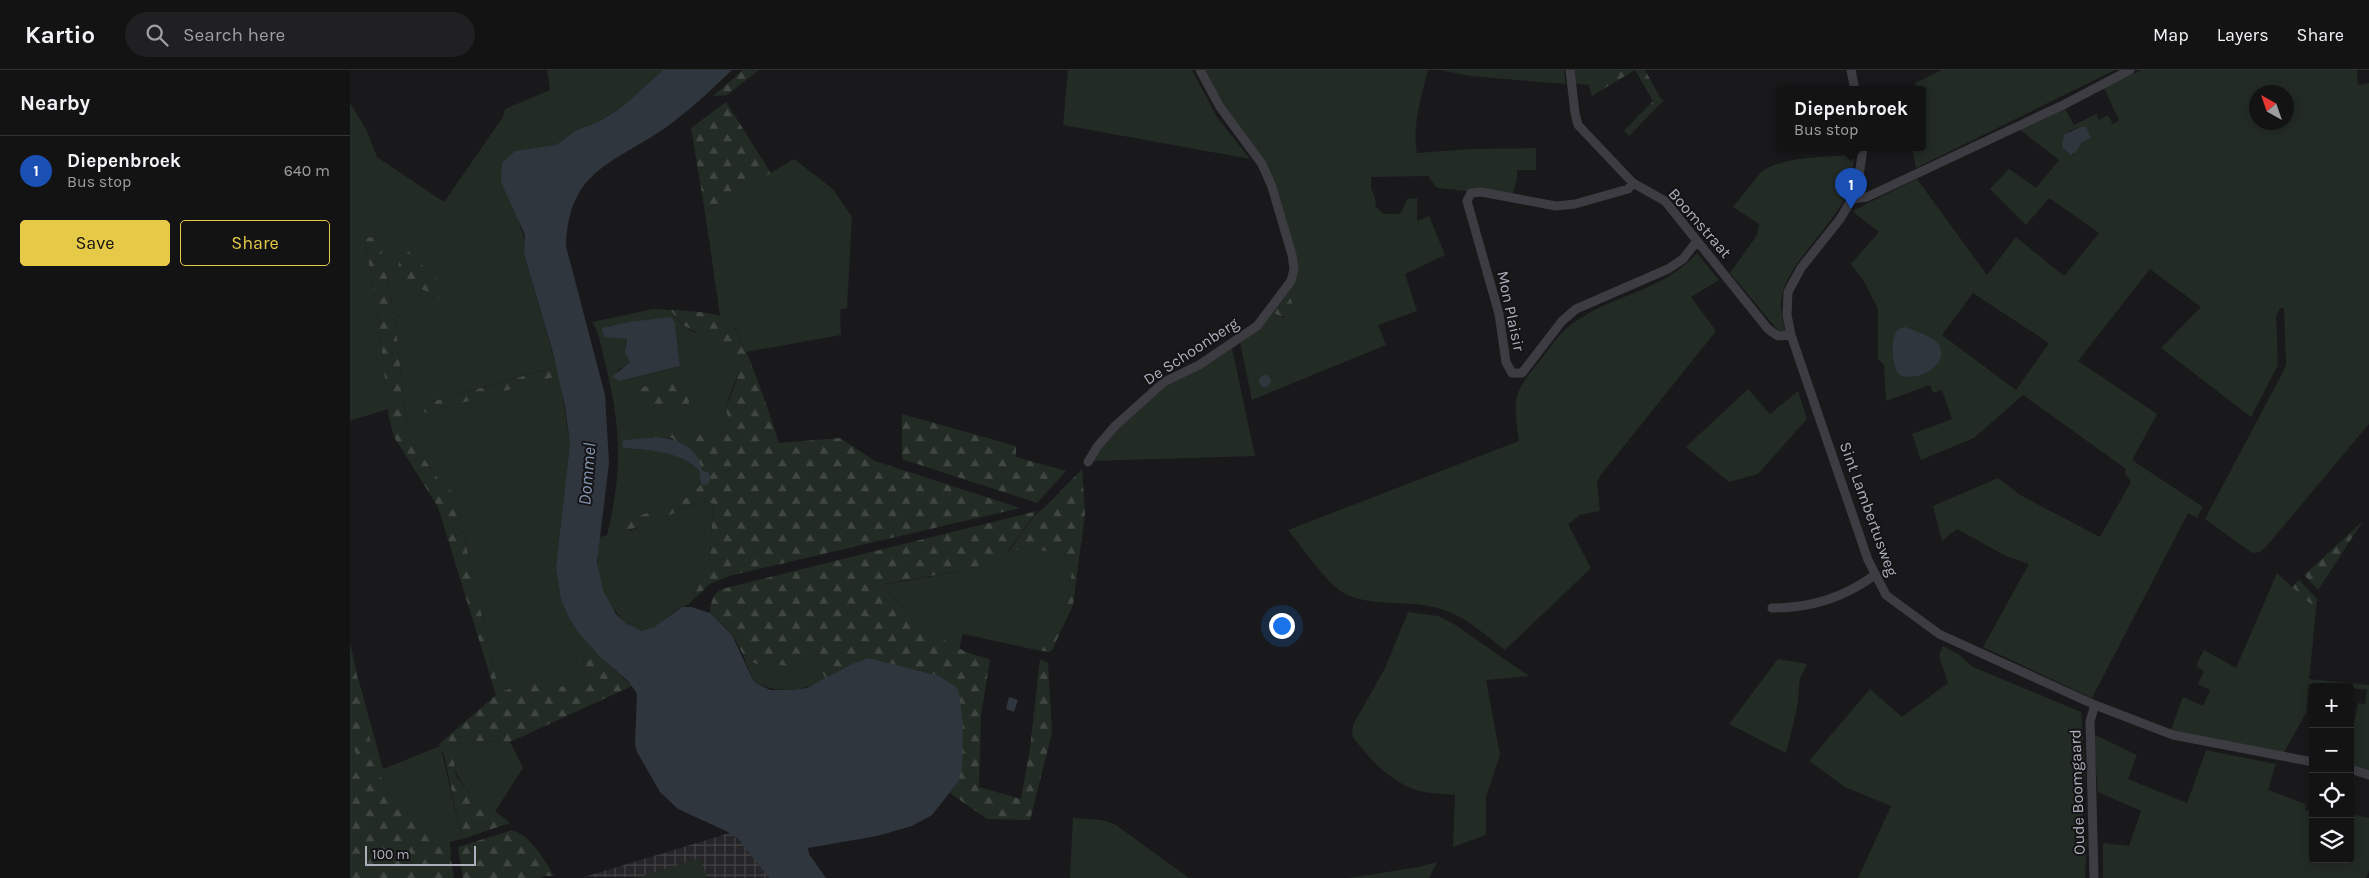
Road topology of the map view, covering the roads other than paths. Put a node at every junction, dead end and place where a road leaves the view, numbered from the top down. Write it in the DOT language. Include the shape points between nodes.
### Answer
graph roads {
  1 [pos="1200,70"];
  2 [pos="1570,70"];
  3 [pos="1851,70"];
  4 [pos="2130,70"];
  5 [pos="1854,86"];
  6 [pos="1863,151"];
  7 [pos="1633,183"];
  8 [pos="1852,199"];
  9 [pos="1697,241"];
  10 [pos="1791,335"];
  11 [pos="1088,462"];
  12 [pos="1875,575"];
  13 [pos="1772,608"];
  14 [pos="2095,705"];
  15 [pos="2309,761"];
  16 [pos="2354,770"];
  17 [pos="2369,775"];
  18 [pos="2094,878"];
  1 -- 11 [label="street, De Schoonberg" via="1220,107 1262,164 1272,187 1292,255 1294,269 1291,281 1257,326 1199,364 1164,382 1115,426"];
  2 -- 7 [label="street, Boomstraat" via="1578,125"];
  3 -- 5 [label="street"];
  4 -- 8 [label="street" via="1867,197"];
  6 -- 8 [label="street, Sint Lambertusweg"];
  7 -- 9 [label="street, Boomstraat" via="1665,201"];
  7 -- 9 [label="street, Mon Plaisir" via="1628,189 1556,206 1501,195 1471,193 1468,201 1499,314 1506,362 1512,373 1522,373 1562,321 1576,309 1668,269 1683,259"];
  8 -- 10 [label="street, Sint Lambertusweg" via="1801,268 1788,292 1787,315"];
  9 -- 10 [label="street, Boomstraat" via="1768,329 1778,336"];
  10 -- 12 [label="street, Sint Lambertusweg"];
  12 -- 13 [label="street" via="1828,601 1798,608"];
  12 -- 14 [label="street, Sint Lambertusweg" via="1886,595 1939,634"];
  14 -- 15 [label="street, Sint Lambertusweg" via="2173,735"];
  14 -- 18 [label="street, Oude Boomgaard" via="2090,721"];
  16 -- 17 [label="street"];
}
